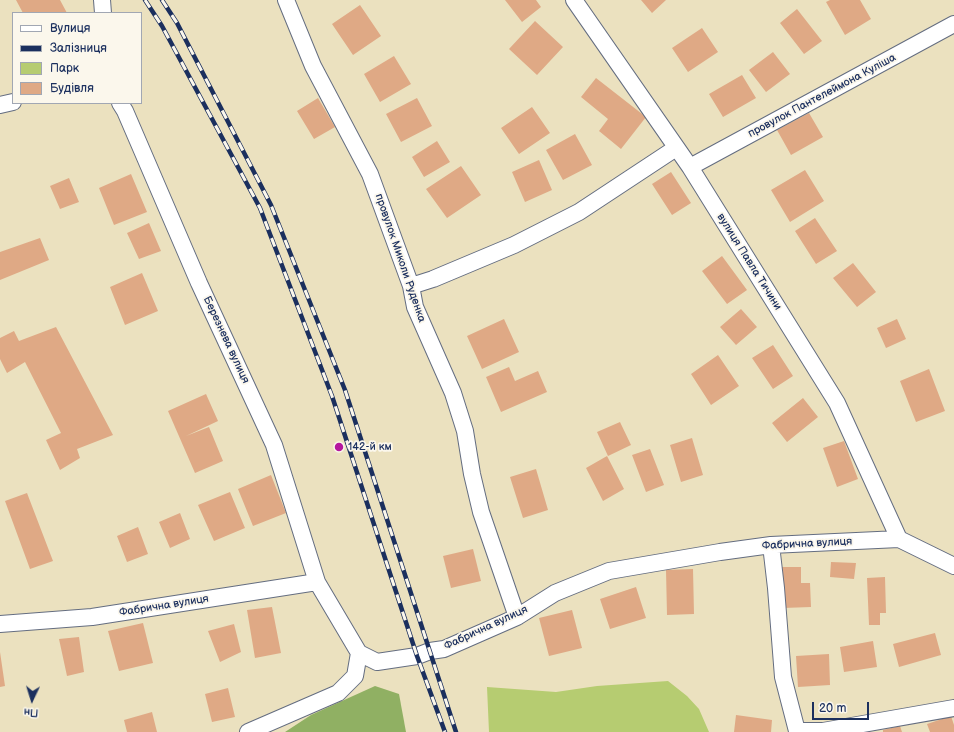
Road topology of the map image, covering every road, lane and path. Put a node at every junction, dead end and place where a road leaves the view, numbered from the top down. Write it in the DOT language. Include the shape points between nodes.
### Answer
graph roads {
  1 [pos="102,0"];
  2 [pos="286,0"];
  3 [pos="574,0"];
  4 [pos="103,12"];
  5 [pos="954,24"];
  6 [pos="12,102"];
  7 [pos="121,104"];
  8 [pos="0,105"];
  9 [pos="676,148"];
  10 [pos="690,167"];
  11 [pos="411,286"];
  12 [pos="900,539"];
  13 [pos="771,545"];
  14 [pos="954,566"];
  15 [pos="317,582"];
  16 [pos="516,617"];
  17 [pos="0,624"];
  18 [pos="359,653"];
  19 [pos="954,708"];
  20 [pos="248,732"];
  1 -- 4 [label="street"];
  2 -- 11 [label="street, провулок Миколи Руденка" via="313,66 370,174"];
  3 -- 9 [label="street, вулиця Павла Тичини"];
  5 -- 10 [label="street, провулок Пантелеймона Куліша"];
  6 -- 8 [label="street"];
  7 -- 15 [label="street, Березнева вулиця" via="274,445"];
  9 -- 10 [label="street, вулиця Павла Тичини"];
  9 -- 11 [label="street" via="578,212 527,239"];
  10 -- 12 [label="street, вулиця Павла Тичини" via="837,403"];
  11 -- 16 [label="street, провулок Миколи Руденка" via="415,307 453,393 465,431 481,512"];
  12 -- 13 [label="street, Фабрична вулиця"];
  12 -- 14 [label="street, Фабрична вулиця"];
  13 -- 16 [label="street, Фабрична вулиця" via="609,572 555,593"];
  13 -- 19 [label="street" via="783,677 797,731 823,731"];
  15 -- 17 [label="street, Фабрична вулиця" via="92,617"];
  15 -- 18 [label="street"];
  16 -- 18 [label="street, Фабрична вулиця" via="444,649 417,656 376,662"];
  18 -- 20 [label="street" via="355,676 338,693"];
}
